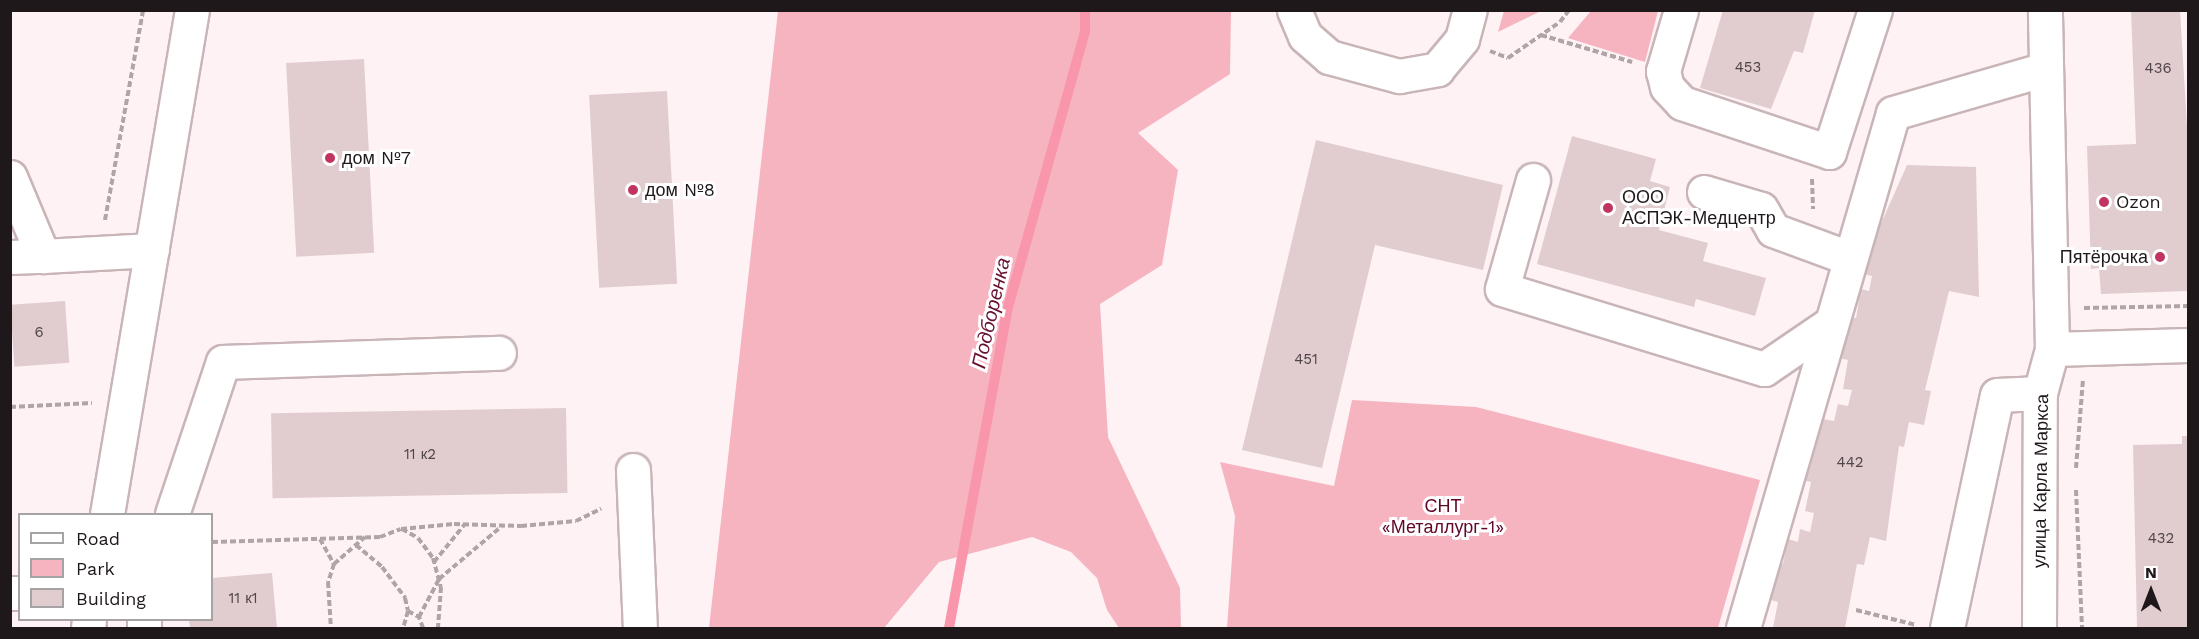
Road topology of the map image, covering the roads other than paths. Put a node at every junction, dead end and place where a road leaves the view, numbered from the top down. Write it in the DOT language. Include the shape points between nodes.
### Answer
graph roads {
  1 [pos="192,10"];
  2 [pos="1294,10"];
  3 [pos="1682,10"];
  4 [pos="1875,10"];
  5 [pos="2045,10"];
  6 [pos="1466,25"];
  7 [pos="2045,69"];
  8 [pos="10,177"];
  9 [pos="1533,180"];
  10 [pos="1704,192"];
  11 [pos="152,250"];
  12 [pos="44,256"];
  13 [pos="10,257"];
  14 [pos="1849,258"];
  15 [pos="1830,324"];
  16 [pos="2188,345"];
  17 [pos="2064,348"];
  18 [pos="499,353"];
  19 [pos="2040,393"];
  20 [pos="633,470"];
  21 [pos="107,513"];
  22 [pos="172,513"];
  23 [pos="1933,627"];
  24 [pos="640,628"];
  25 [pos="1743,628"];
  26 [pos="2039,628"];
  1 -- 11 [label="street"];
  2 -- 6 [label="street" via="1305,36 1329,57 1399,76 1437,69"];
  3 -- 4 [label="street" via="1663,71 1667,87 1682,103 1829,152"];
  5 -- 7 [label="street, улица Карла Маркса"];
  7 -- 14 [label="street" via="1893,113"];
  7 -- 17 [label="street, улица Карла Маркса" via="2052,309"];
  8 -- 12 [label="street"];
  9 -- 15 [label="street" via="1502,290 1764,369"];
  10 -- 14 [label="street" via="1761,209 1773,230"];
  11 -- 12 [label="street"];
  11 -- 21 [label="street"];
  12 -- 13 [label="street"];
  14 -- 15 [label="street"];
  15 -- 25 [label="street"];
  16 -- 17 [label="street"];
  17 -- 19 [label="street, улица Карла Маркса"];
  18 -- 22 [label="street" via="222,362"];
  19 -- 23 [label="street" via="1997,395"];
  19 -- 26 [label="street, улица Карла Маркса"];
  20 -- 24 [label="street"];
}
